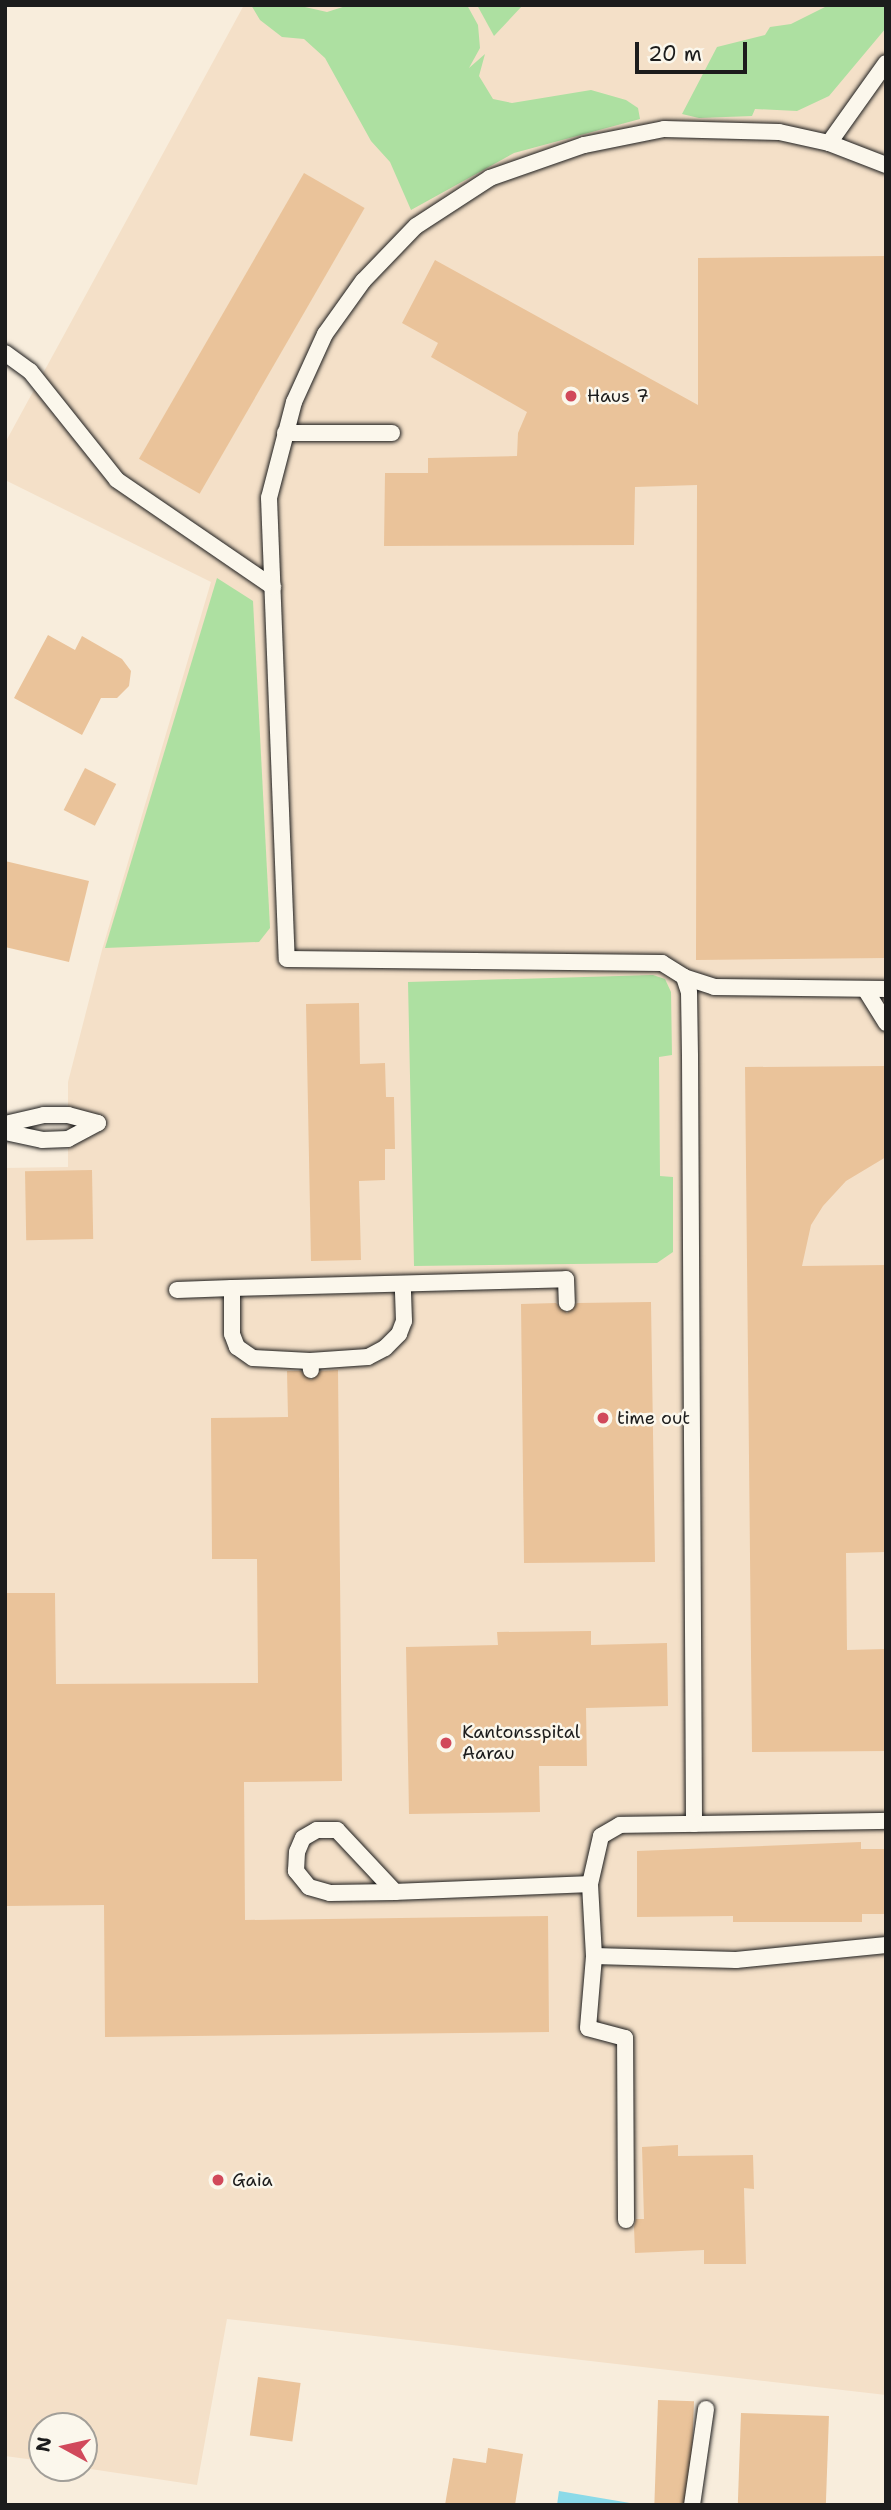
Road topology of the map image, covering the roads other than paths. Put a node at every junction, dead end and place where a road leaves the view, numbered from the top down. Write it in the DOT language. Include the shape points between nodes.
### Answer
graph roads {
  1 [pos="886,63"];
  2 [pos="829,143"];
  3 [pos="886,165"];
  4 [pos="5,353"];
  5 [pos="285,433"];
  6 [pos="392,433"];
  7 [pos="273,587"];
  8 [pos="684,977"];
  9 [pos="865,989"];
  10 [pos="886,989"];
  11 [pos="886,1023"];
  12 [pos="5,1124"];
  13 [pos="5,1132"];
  14 [pos="403,1285"];
  15 [pos="232,1288"];
  16 [pos="177,1290"];
  17 [pos="567,1303"];
  18 [pos="886,1821"];
  19 [pos="694,1824"];
  20 [pos="590,1884"];
  21 [pos="395,1892"];
  22 [pos="886,1945"];
  23 [pos="594,1956"];
  24 [pos="626,2220"];
  25 [pos="706,2409"];
  26 [pos="692,2505"];
  1 -- 2 [label="lane"];
  2 -- 3 [label="lane"];
  2 -- 5 [label="lane" via="779,132 664,129 584,145 490,178 415,226 363,281 325,334"];
  4 -- 7 [label="lane" via="30,371 117,480"];
  5 -- 6 [label="lane"];
  5 -- 7 [label="lane" via="269,498"];
  7 -- 8 [label="lane" via="287,959 662,963"];
  8 -- 9 [label="lane" via="714,987"];
  8 -- 19 [label="lane" via="689,992 692,1224"];
  9 -- 10 [label="lane"];
  9 -- 11 [label="lane"];
  12 -- 13 [label="lane" via="44,1115 68,1115 98,1123 68,1139 42,1140"];
  14 -- 15 [label="lane"];
  14 -- 15 [label="lane" via="404,1321 385,1348 368,1357 310,1366 253,1358 237,1347"];
  14 -- 17 [label="lane" via="566,1279"];
  15 -- 16 [label="lane"];
  18 -- 19 [label="lane"];
  19 -- 20 [label="lane" via="620,1825 601,1836"];
  20 -- 21 [label="lane"];
  20 -- 23 [label="lane"];
  21 -- 21 [label="lane" via="337,1830 317,1830 303,1838 296,1852 296,1871 309,1887 330,1893"];
  22 -- 23 [label="lane" via="736,1959"];
  23 -- 24 [label="lane" via="588,2028 625,2038"];
  25 -- 26 [label="lane"];
}
